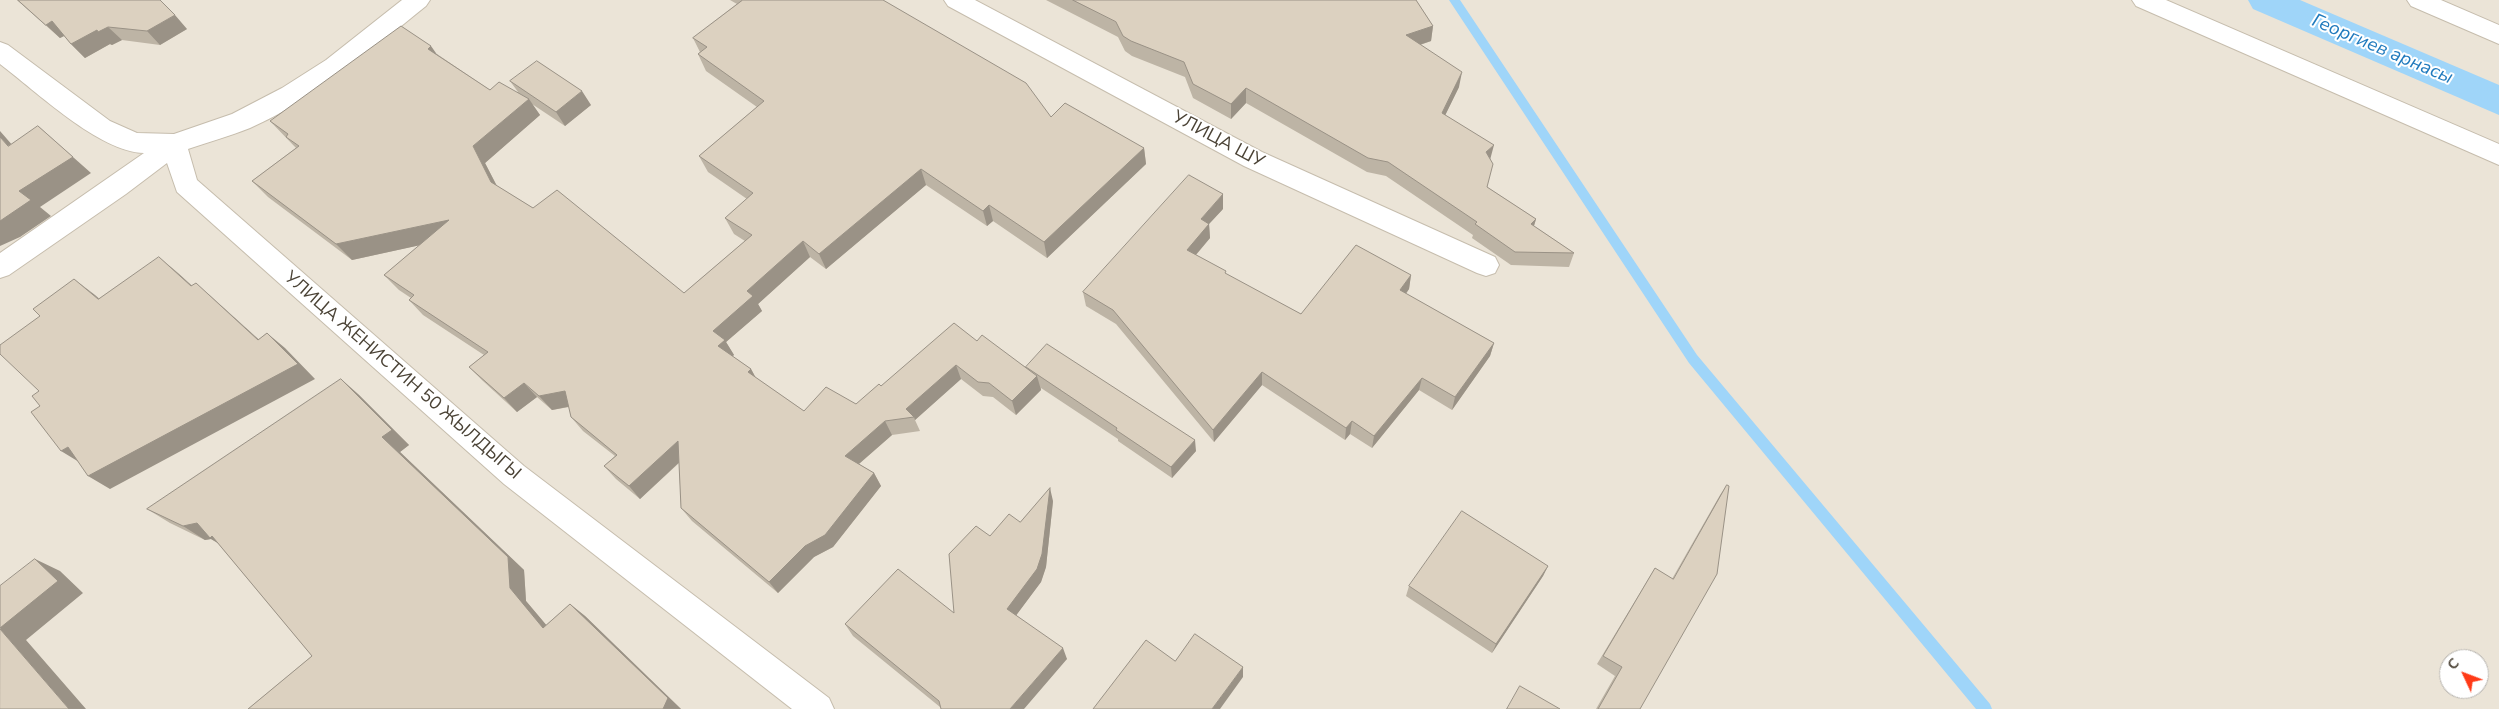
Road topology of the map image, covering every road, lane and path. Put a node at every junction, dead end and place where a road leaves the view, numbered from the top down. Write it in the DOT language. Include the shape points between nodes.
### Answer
graph roads {
  1 [pos="418,0"];
  2 [pos="956,0"];
  3 [pos="2144,0"];
  4 [pos="2418,0"];
  5 [pos="2499,35"];
  6 [pos="0,51"];
  7 [pos="174,144"];
  8 [pos="2499,155"];
  9 [pos="1486,265"];
  10 [pos="0,267"];
  11 [pos="818,709"];
  1 -- 7 [label="street" via="334,66 291,95 241,122"];
  2 -- 9 [label="street, УЛИЦА ШУ" via="1253,159"];
  3 -- 8 [label="street"];
  4 -- 5 [label="street"];
  6 -- 7 [label="street" via="101,128 134,143"];
  7 -- 10 [label="street"];
  7 -- 11 [label="street, УЛИЦА ЖЕНИСТИН 50 ЖЫЛДЫГЫ" via="186,184 514,476"];
}
